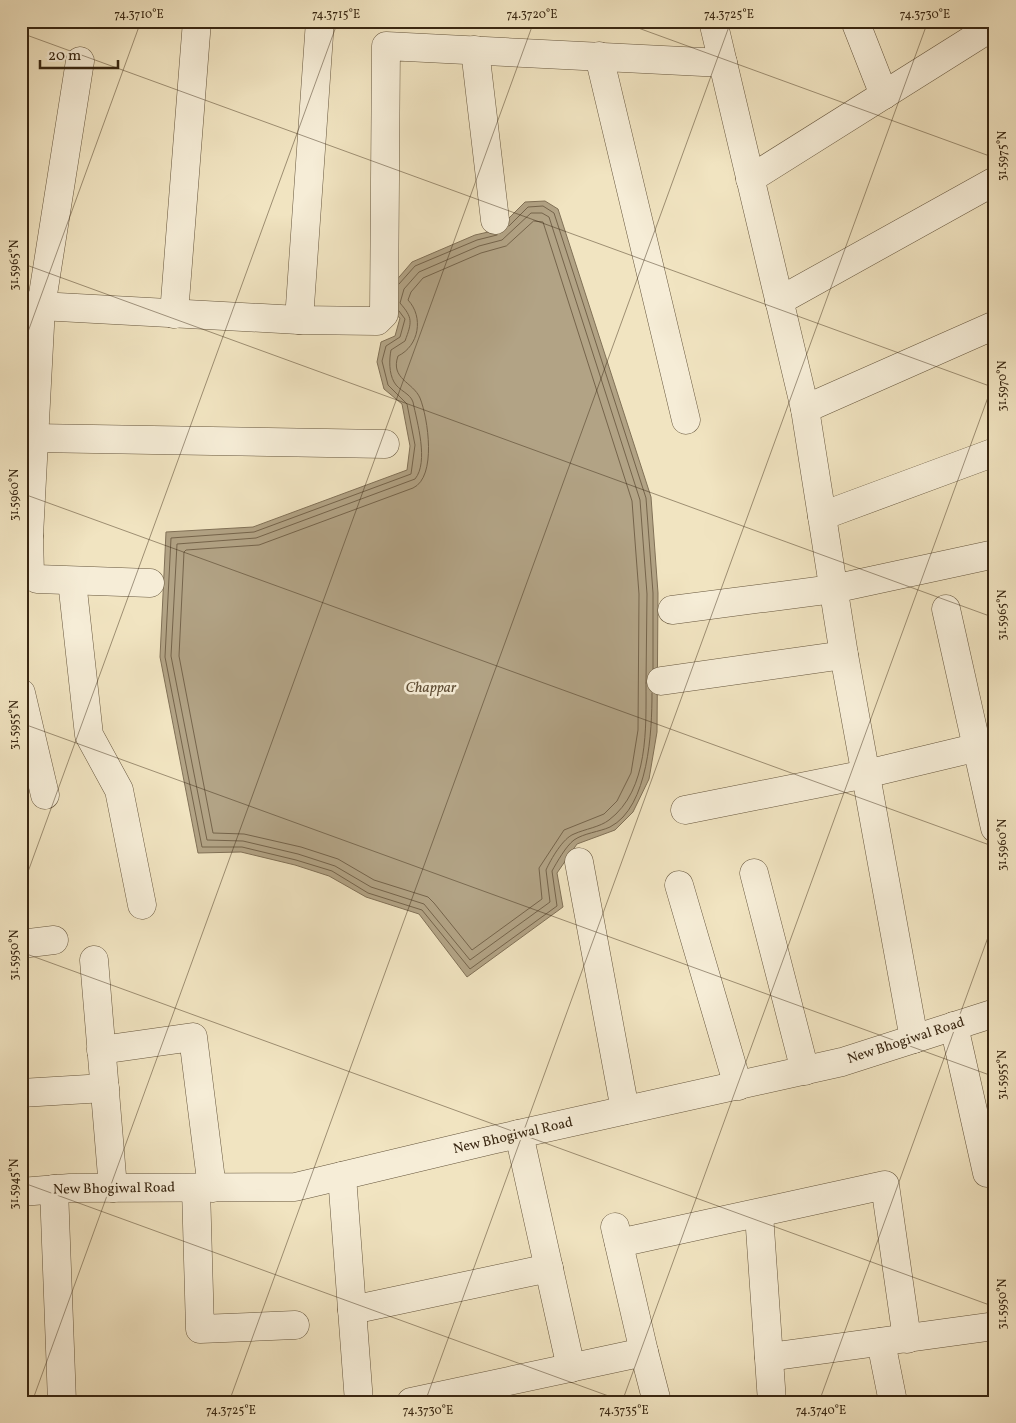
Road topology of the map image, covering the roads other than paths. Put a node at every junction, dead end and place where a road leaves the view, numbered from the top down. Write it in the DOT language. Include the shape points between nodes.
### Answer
graph roads {
  1 [pos="197,21"];
  2 [pos="320,21"];
  3 [pos="713,21"];
  4 [pos="855,21"];
  5 [pos="995,26"];
  6 [pos="475,50"];
  7 [pos="599,56"];
  8 [pos="80,60"];
  9 [pos="723,63"];
  10 [pos="884,95"];
  11 [pos="750,179"];
  12 [pos="995,181"];
  13 [pos="496,220"];
  14 [pos="780,301"];
  15 [pos="31,306"];
  16 [pos="174,314"];
  17 [pos="299,320"];
  18 [pos="995,325"];
  19 [pos="805,409"];
  20 [pos="686,420"];
  21 [pos="34,438"];
  22 [pos="384,444"];
  23 [pos="995,452"];
  24 [pos="822,516"];
  25 [pos="25,536"];
  26 [pos="995,554"];
  27 [pos="72,581"];
  28 [pos="150,583"];
  29 [pos="833,589"];
  30 [pos="946,609"];
  31 [pos="672,610"];
  32 [pos="844,655"];
  33 [pos="661,681"];
  34 [pos="21,693"];
  35 [pos="986,745"];
  36 [pos="866,774"];
  37 [pos="42,795"];
  38 [pos="685,810"];
  39 [pos="995,828"];
  40 [pos="580,862"];
  41 [pos="754,873"];
  42 [pos="680,885"];
  43 [pos="142,905"];
  44 [pos="54,940"];
  45 [pos="21,944"];
  46 [pos="94,960"];
  47 [pos="995,1013"];
  48 [pos="954,1026"];
  49 [pos="914,1039"];
  50 [pos="101,1050"];
  51 [pos="805,1071"];
  52 [pos="738,1086"];
  53 [pos="105,1088"];
  54 [pos="21,1093"];
  55 [pos="625,1110"];
  56 [pos="519,1134"];
  57 [pos="987,1173"];
  58 [pos="342,1176"];
  59 [pos="113,1188"];
  60 [pos="204,1188"];
  61 [pos="54,1189"];
  62 [pos="21,1192"];
  63 [pos="759,1214"];
  64 [pos="549,1268"];
  65 [pos="352,1310"];
  66 [pos="296,1325"];
  67 [pos="995,1326"];
  68 [pos="894,1340"];
  69 [pos="644,1352"];
  70 [pos="768,1357"];
  71 [pos="571,1368"];
  72 [pos="62,1402"];
  73 [pos="359,1402"];
  74 [pos="411,1402"];
  75 [pos="657,1402"];
  76 [pos="772,1402"];
  77 [pos="894,1402"];
  1 -- 16 [label="street"];
  2 -- 17 [label="street"];
  3 -- 9 [label="street"];
  4 -- 10 [label="street"];
  5 -- 10 [label="street"];
  6 -- 7 [label="street"];
  6 -- 13 [label="street"];
  6 -- 17 [label="street" via="386,46 384,314 377,321"];
  7 -- 9 [label="street"];
  7 -- 20 [label="street"];
  8 -- 15 [label="street"];
  9 -- 11 [label="street"];
  10 -- 11 [label="street"];
  11 -- 14 [label="street"];
  12 -- 14 [label="street"];
  14 -- 19 [label="street"];
  15 -- 16 [label="street"];
  15 -- 21 [label="street"];
  16 -- 17 [label="street"];
  18 -- 19 [label="street"];
  19 -- 24 [label="street"];
  21 -- 22 [label="street"];
  21 -- 25 [label="street"];
  23 -- 24 [label="street"];
  24 -- 29 [label="street"];
  25 -- 27 [label="street" via="33,578"];
  26 -- 29 [label="street"];
  27 -- 28 [label="street"];
  27 -- 43 [label="street" via="89,735 119,790"];
  29 -- 31 [label="street"];
  29 -- 32 [label="street"];
  30 -- 35 [label="street"];
  32 -- 33 [label="street"];
  32 -- 36 [label="street"];
  34 -- 37 [label="street"];
  35 -- 36 [label="street"];
  35 -- 39 [label="street"];
  36 -- 38 [label="street"];
  36 -- 49 [label="street"];
  40 -- 55 [label="street"];
  41 -- 51 [label="street"];
  42 -- 52 [label="street"];
  44 -- 45 [label="street"];
  46 -- 50 [label="street"];
  47 -- 48 [label="street, New Bhogiwal Road"];
  48 -- 49 [label="street, New Bhogiwal Road"];
  48 -- 57 [label="street"];
  49 -- 51 [label="street, New Bhogiwal Road"];
  50 -- 53 [label="street"];
  50 -- 60 [label="street" via="194,1037"];
  51 -- 52 [label="street, New Bhogiwal Road"];
  52 -- 55 [label="street, New Bhogiwal Road"];
  53 -- 54 [label="street"];
  53 -- 59 [label="street"];
  55 -- 56 [label="street, New Bhogiwal Road"];
  56 -- 58 [label="street, New Bhogiwal Road"];
  56 -- 64 [label="street"];
  58 -- 60 [label="street, New Bhogiwal Road" via="295,1187"];
  58 -- 65 [label="street"];
  59 -- 60 [label="street, New Bhogiwal Road"];
  59 -- 61 [label="street, New Bhogiwal Road"];
  60 -- 66 [label="street" via="200,1329"];
  61 -- 62 [label="street, New Bhogiwal Road"];
  61 -- 72 [label="street"];
  63 -- 68 [label="street" via="885,1185"];
  63 -- 69 [label="street" via="617,1235"];
  63 -- 70 [label="street"];
  64 -- 65 [label="street"];
  64 -- 71 [label="street"];
  65 -- 73 [label="street"];
  67 -- 68 [label="street"];
  68 -- 70 [label="street"];
  68 -- 77 [label="street"];
  69 -- 71 [label="street"];
  69 -- 75 [label="street"];
  70 -- 76 [label="street"];
  71 -- 74 [label="street"];
}
